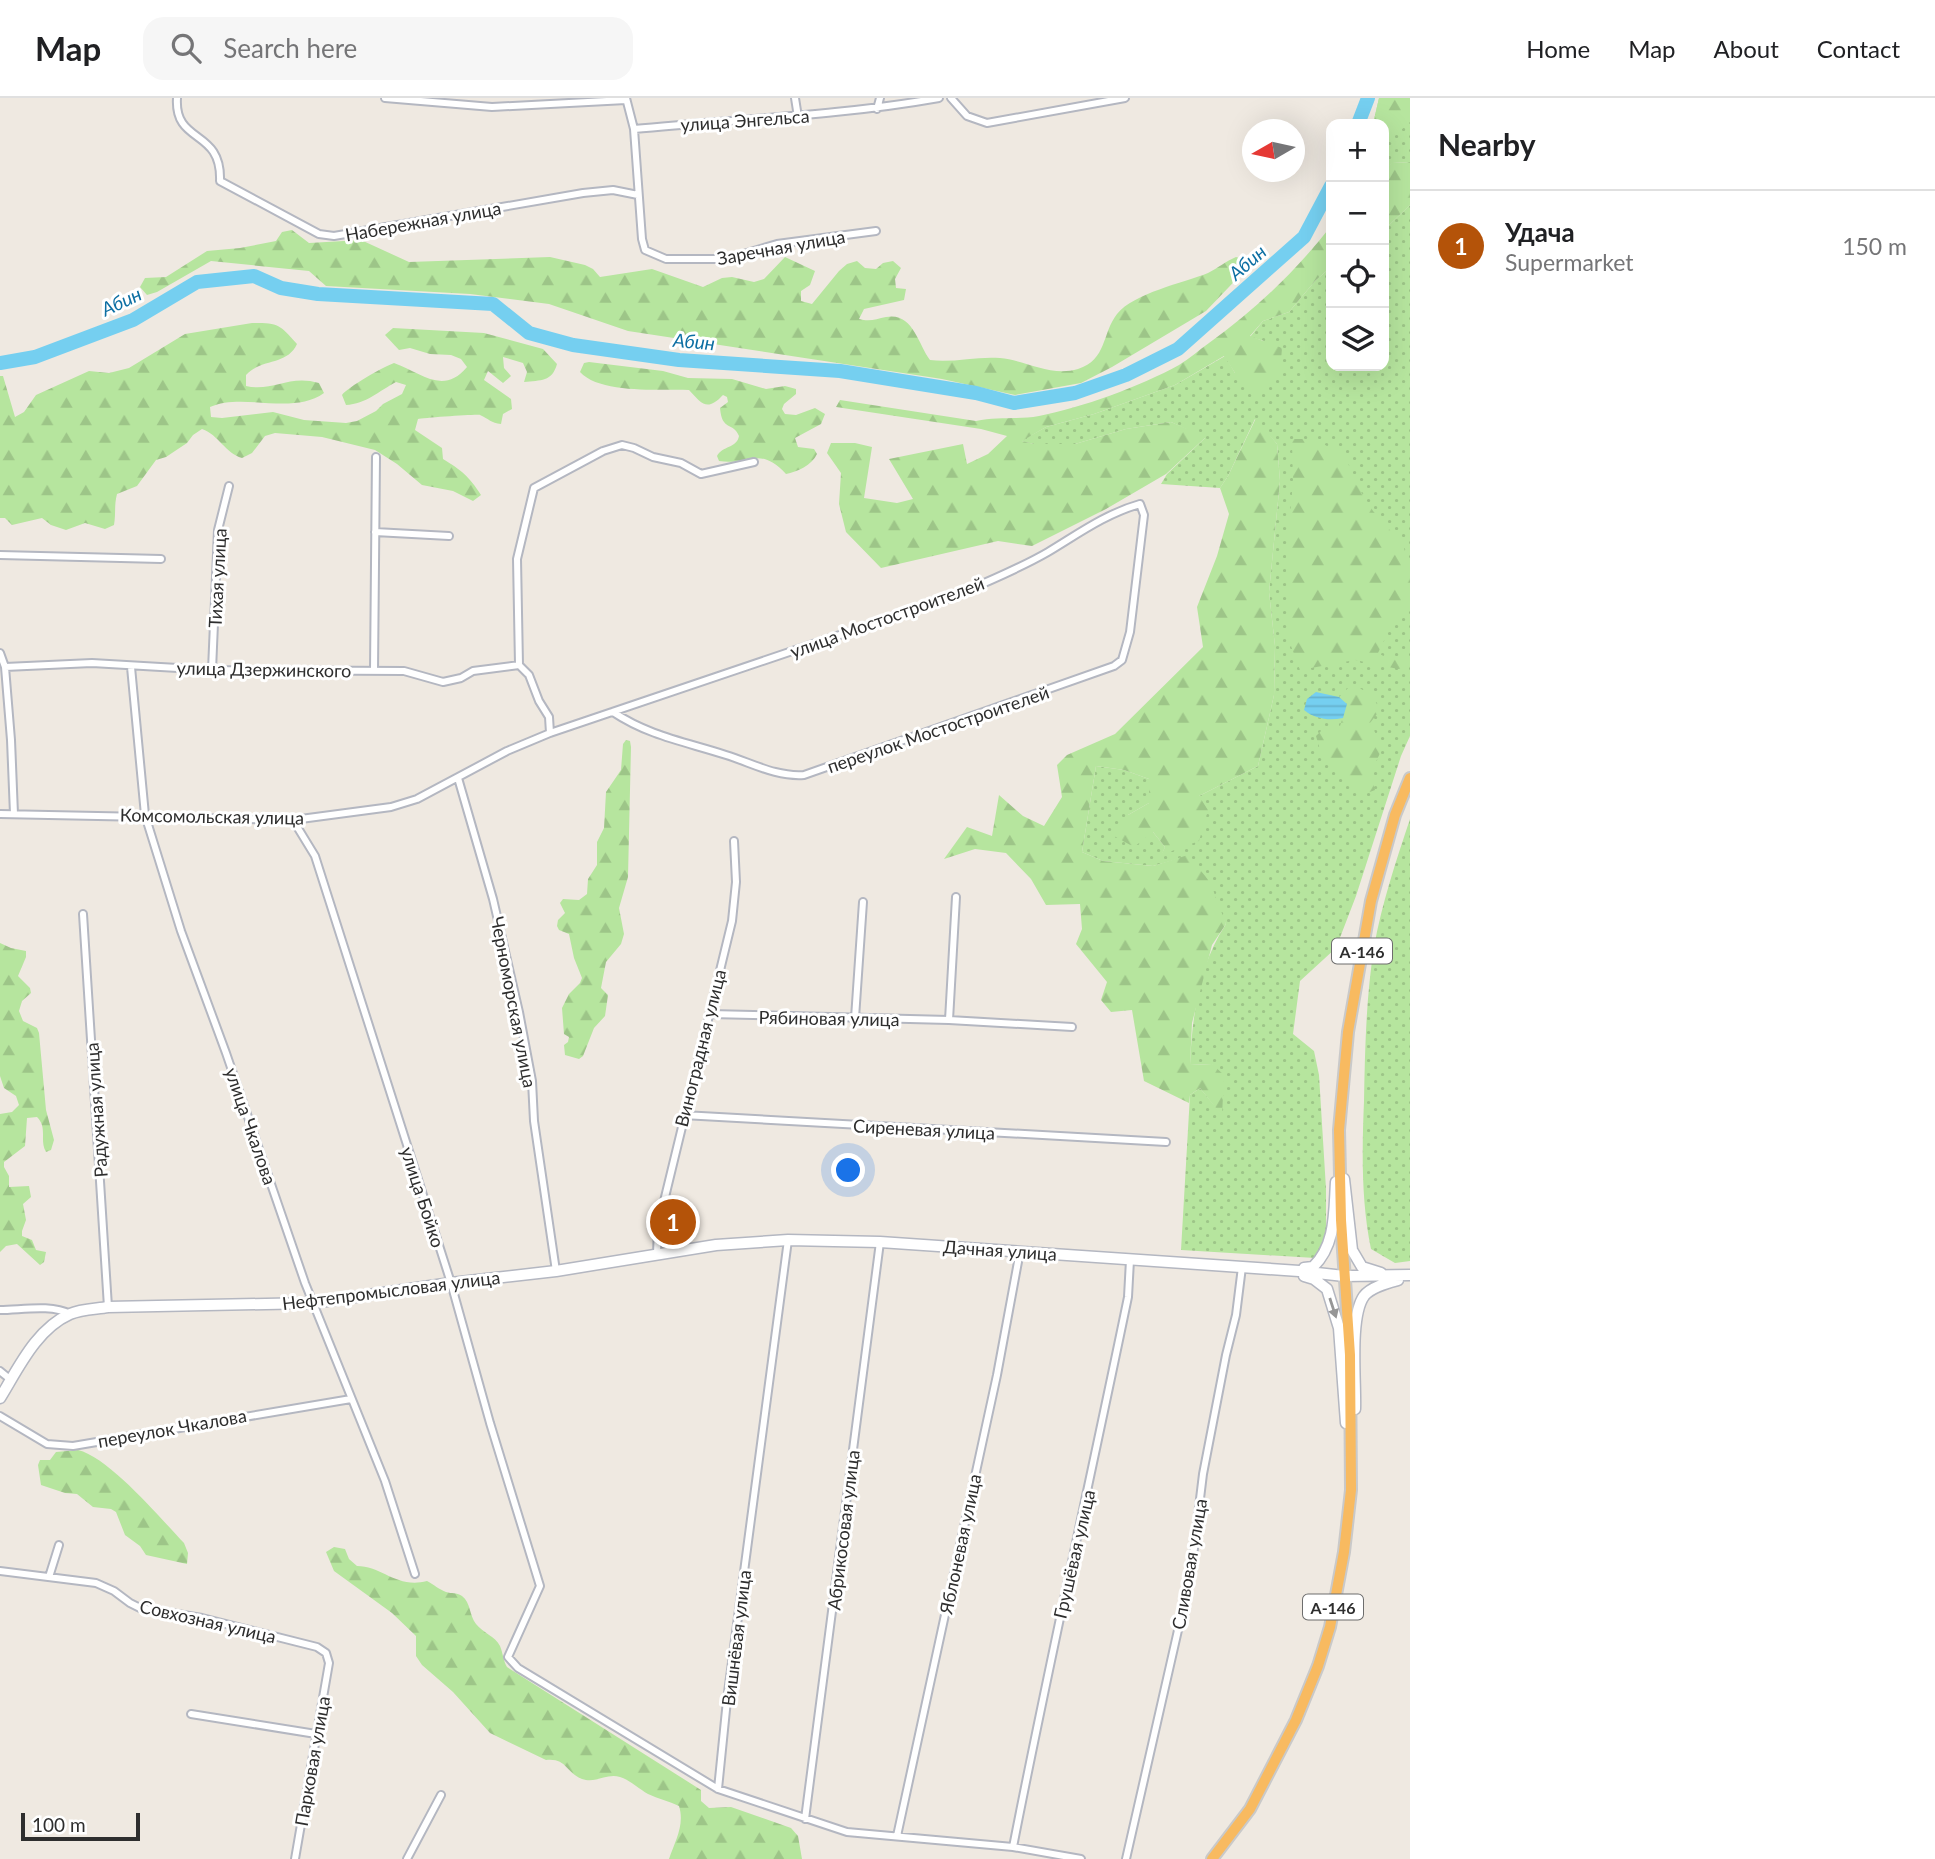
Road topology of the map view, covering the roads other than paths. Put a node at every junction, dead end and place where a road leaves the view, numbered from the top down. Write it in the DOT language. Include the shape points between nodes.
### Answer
graph roads {
  1 [pos="177,98"];
  2 [pos="385,98"];
  3 [pos="795,98"];
  4 [pos="880,98"];
  5 [pos="939,98"];
  6 [pos="951,98"];
  7 [pos="1125,98"];
  8 [pos="626,99"];
  9 [pos="877,109"];
  10 [pos="798,117"];
  11 [pos="634,129"];
  12 [pos="638,195"];
  13 [pos="876,231"];
  14 [pos="376,457"];
  15 [pos="754,462"];
  16 [pos="229,486"];
  17 [pos="1144,515"];
  18 [pos="375,532"];
  19 [pos="449,536"];
  20 [pos="0,555"];
  21 [pos="160,559"];
  22 [pos="0,653"];
  23 [pos="519,665"];
  24 [pos="5,667"];
  25 [pos="131,667"];
  26 [pos="212,670"];
  27 [pos="374,671"];
  28 [pos="614,712"];
  29 [pos="551,733"];
  30 [pos="458,778"];
  31 [pos="1410,778"];
  32 [pos="0,814"];
  33 [pos="14,814"];
  34 [pos="145,816"];
  35 [pos="293,820"];
  36 [pos="734,841"];
  37 [pos="956,897"];
  38 [pos="863,902"];
  39 [pos="83,914"];
  40 [pos="710,1014"];
  41 [pos="855,1018"];
  42 [pos="949,1020"];
  43 [pos="1072,1027"];
  44 [pos="683,1115"];
  45 [pos="1339,1130"];
  46 [pos="1166,1142"];
  47 [pos="788,1240"];
  48 [pos="880,1242"];
  49 [pos="1020,1251"];
  50 [pos="657,1254"];
  51 [pos="1130,1259"];
  52 [pos="1242,1267"];
  53 [pos="1283,1269"];
  54 [pos="556,1271"];
  55 [pos="1410,1275"];
  56 [pos="1344,1276"];
  57 [pos="451,1283"];
  58 [pos="313,1303"];
  59 [pos="108,1307"];
  60 [pos="0,1310"];
  61 [pos="70,1314"];
  62 [pos="0,1371"];
  63 [pos="11,1380"];
  64 [pos="0,1398"];
  65 [pos="351,1399"];
  66 [pos="0,1416"];
  67 [pos="1351,1490"];
  68 [pos="59,1545"];
  69 [pos="0,1571"];
  70 [pos="415,1574"];
  71 [pos="49,1577"];
  72 [pos="329,1663"];
  73 [pos="191,1714"];
  74 [pos="316,1734"];
  75 [pos="718,1789"];
  76 [pos="441,1796"];
  77 [pos="806,1819"];
  78 [pos="897,1836"];
  79 [pos="1013,1847"];
  80 [pos="295,1859"];
  81 [pos="408,1859"];
  82 [pos="1081,1859"];
  83 [pos="1126,1859"];
  84 [pos="1212,1859"];
  1 -- 12 [label="street, Набережная улица" via="178,119 218,158 220,181 319,234 334,236 583,193 613,190"];
  2 -- 8 [label="street" via="492,107"];
  3 -- 10 [label="street"];
  4 -- 9 [label="street"];
  5 -- 9 [label="street, улица Энгельса"];
  6 -- 7 [label="street" via="967,116 987,123"];
  8 -- 11 [label="street"];
  9 -- 10 [label="street, улица Энгельса"];
  10 -- 11 [label="street, улица Энгельса"];
  11 -- 12 [label="street"];
  12 -- 13 [label="street, Заречная улица" via="645,250 666,259 727,259 777,244"];
  14 -- 18 [label="street"];
  15 -- 23 [label="street" via="701,474 622,445 534,488 517,559"];
  16 -- 26 [label="street, Тихая улица" via="218,530"];
  17 -- 28 [label="street, улица Мостостроителей" via="1140,504 1124,509 1047,553 949,598"];
  17 -- 28 [label="street, переулок Мостостроителей" via="1130,632 1122,660 1114,666 804,775 773,772 650,733"];
  18 -- 19 [label="street"];
  18 -- 27 [label="street"];
  20 -- 21 [label="street"];
  22 -- 24 [label="street"];
  23 -- 27 [label="street, улица Дзержинского" via="473,671 443,682 404,671"];
  23 -- 29 [label="street" via="529,675 549,717"];
  24 -- 25 [label="street, улица Дзержинского" via="92,663"];
  24 -- 33 [label="street"];
  25 -- 26 [label="street, улица Дзержинского"];
  25 -- 34 [label="street, улица Чкалова"];
  26 -- 27 [label="street, улица Дзержинского"];
  28 -- 29 [label="street, Комсомольская улица"];
  29 -- 30 [label="street, Комсомольская улица"];
  30 -- 35 [label="street, Комсомольская улица" via="391,807"];
  30 -- 54 [label="street, Черноморская улица" via="519,1012"];
  31 -- 45 [label="highway, А-146" via="1371,901 1348,1032"];
  32 -- 33 [label="street, Комсомольская улица"];
  33 -- 34 [label="street, Комсомольская улица"];
  34 -- 35 [label="street, Комсомольская улица"];
  34 -- 58 [label="street, улица Чкалова"];
  35 -- 57 [label="street, улица Бойко" via="315,856"];
  36 -- 40 [label="street, Виноградная улица" via="732,921"];
  37 -- 42 [label="street"];
  38 -- 41 [label="street"];
  39 -- 59 [label="street, Радужная улица"];
  40 -- 41 [label="street, Рябиновая улица"];
  40 -- 44 [label="street, Виноградная улица"];
  41 -- 42 [label="street, Рябиновая улица"];
  42 -- 43 [label="street, Рябиновая улица"];
  44 -- 46 [label="street, Сиреневая улица"];
  44 -- 50 [label="street, Виноградная улица" via="658,1226"];
  45 -- 53 [label="main road" via="1333,1229 1323,1257 1313,1267"];
  45 -- 55 [label="main road" via="1352,1250 1362,1267"];
  45 -- 56 [label="highway, А-146"];
  47 -- 48 [label="main road, Дачная улица"];
  47 -- 50 [label="main road, Дачная улица"];
  47 -- 75 [label="street, Вишнёвая улица"];
  48 -- 49 [label="main road, Дачная улица"];
  48 -- 77 [label="street, Абрикосовая улица"];
  49 -- 51 [label="main road, Дачная улица"];
  49 -- 78 [label="street, Яблоневая улица" via="998,1374"];
  50 -- 54 [label="main road, Нефтепромысловая улица"];
  51 -- 52 [label="main road, Дачная улица"];
  51 -- 79 [label="street, Грушёвая улица" via="1128,1297"];
  52 -- 53 [label="main road, Дачная улица"];
  52 -- 83 [label="street, Сливовая улица" via="1203,1474 1191,1573"];
  53 -- 56 [label="main road, Дачная улица"];
  53 -- 67 [label="main road, one-way" via="1314,1279 1327,1289 1339,1328"];
  54 -- 57 [label="main road, Нефтепромысловая улица"];
  55 -- 56 [label="main road, Дачная улица"];
  55 -- 67 [label="main road" via="1365,1295 1355,1315"];
  56 -- 67 [label="highway, А-146"];
  57 -- 58 [label="main road, Нефтепромысловая улица"];
  57 -- 75 [label="street, улица Бойко" via="540,1586 508,1657 517,1668"];
  58 -- 59 [label="main road, Нефтепромысловая улица"];
  58 -- 65 [label="street, улица Чкалова"];
  59 -- 61 [label="main road, Нефтепромысловая улица"];
  60 -- 61 [label="street, Нефтепромысловая улица" via="52,1309"];
  61 -- 63 [label="main road" via="48,1328"];
  62 -- 63 [label="street"];
  63 -- 64 [label="main road"];
  65 -- 66 [label="street, переулок Чкалова" via="73,1446 47,1444"];
  65 -- 70 [label="street, улица Чкалова" via="385,1481"];
  67 -- 84 [label="highway, А-146" via="1344,1552 1318,1666 1250,1809"];
  68 -- 71 [label="street"];
  69 -- 71 [label="street, Совхозная улица"];
  71 -- 72 [label="street, Совхозная улица" via="96,1583 140,1608 202,1618 317,1647 326,1653"];
  72 -- 74 [label="street, Парковая улица"];
  73 -- 74 [label="street"];
  74 -- 80 [label="street, Парковая улица"];
  75 -- 77 [label="street"];
  76 -- 81 [label="street"];
  77 -- 78 [label="street" via="847,1832"];
  78 -- 79 [label="street"];
  79 -- 82 [label="street"];
}
